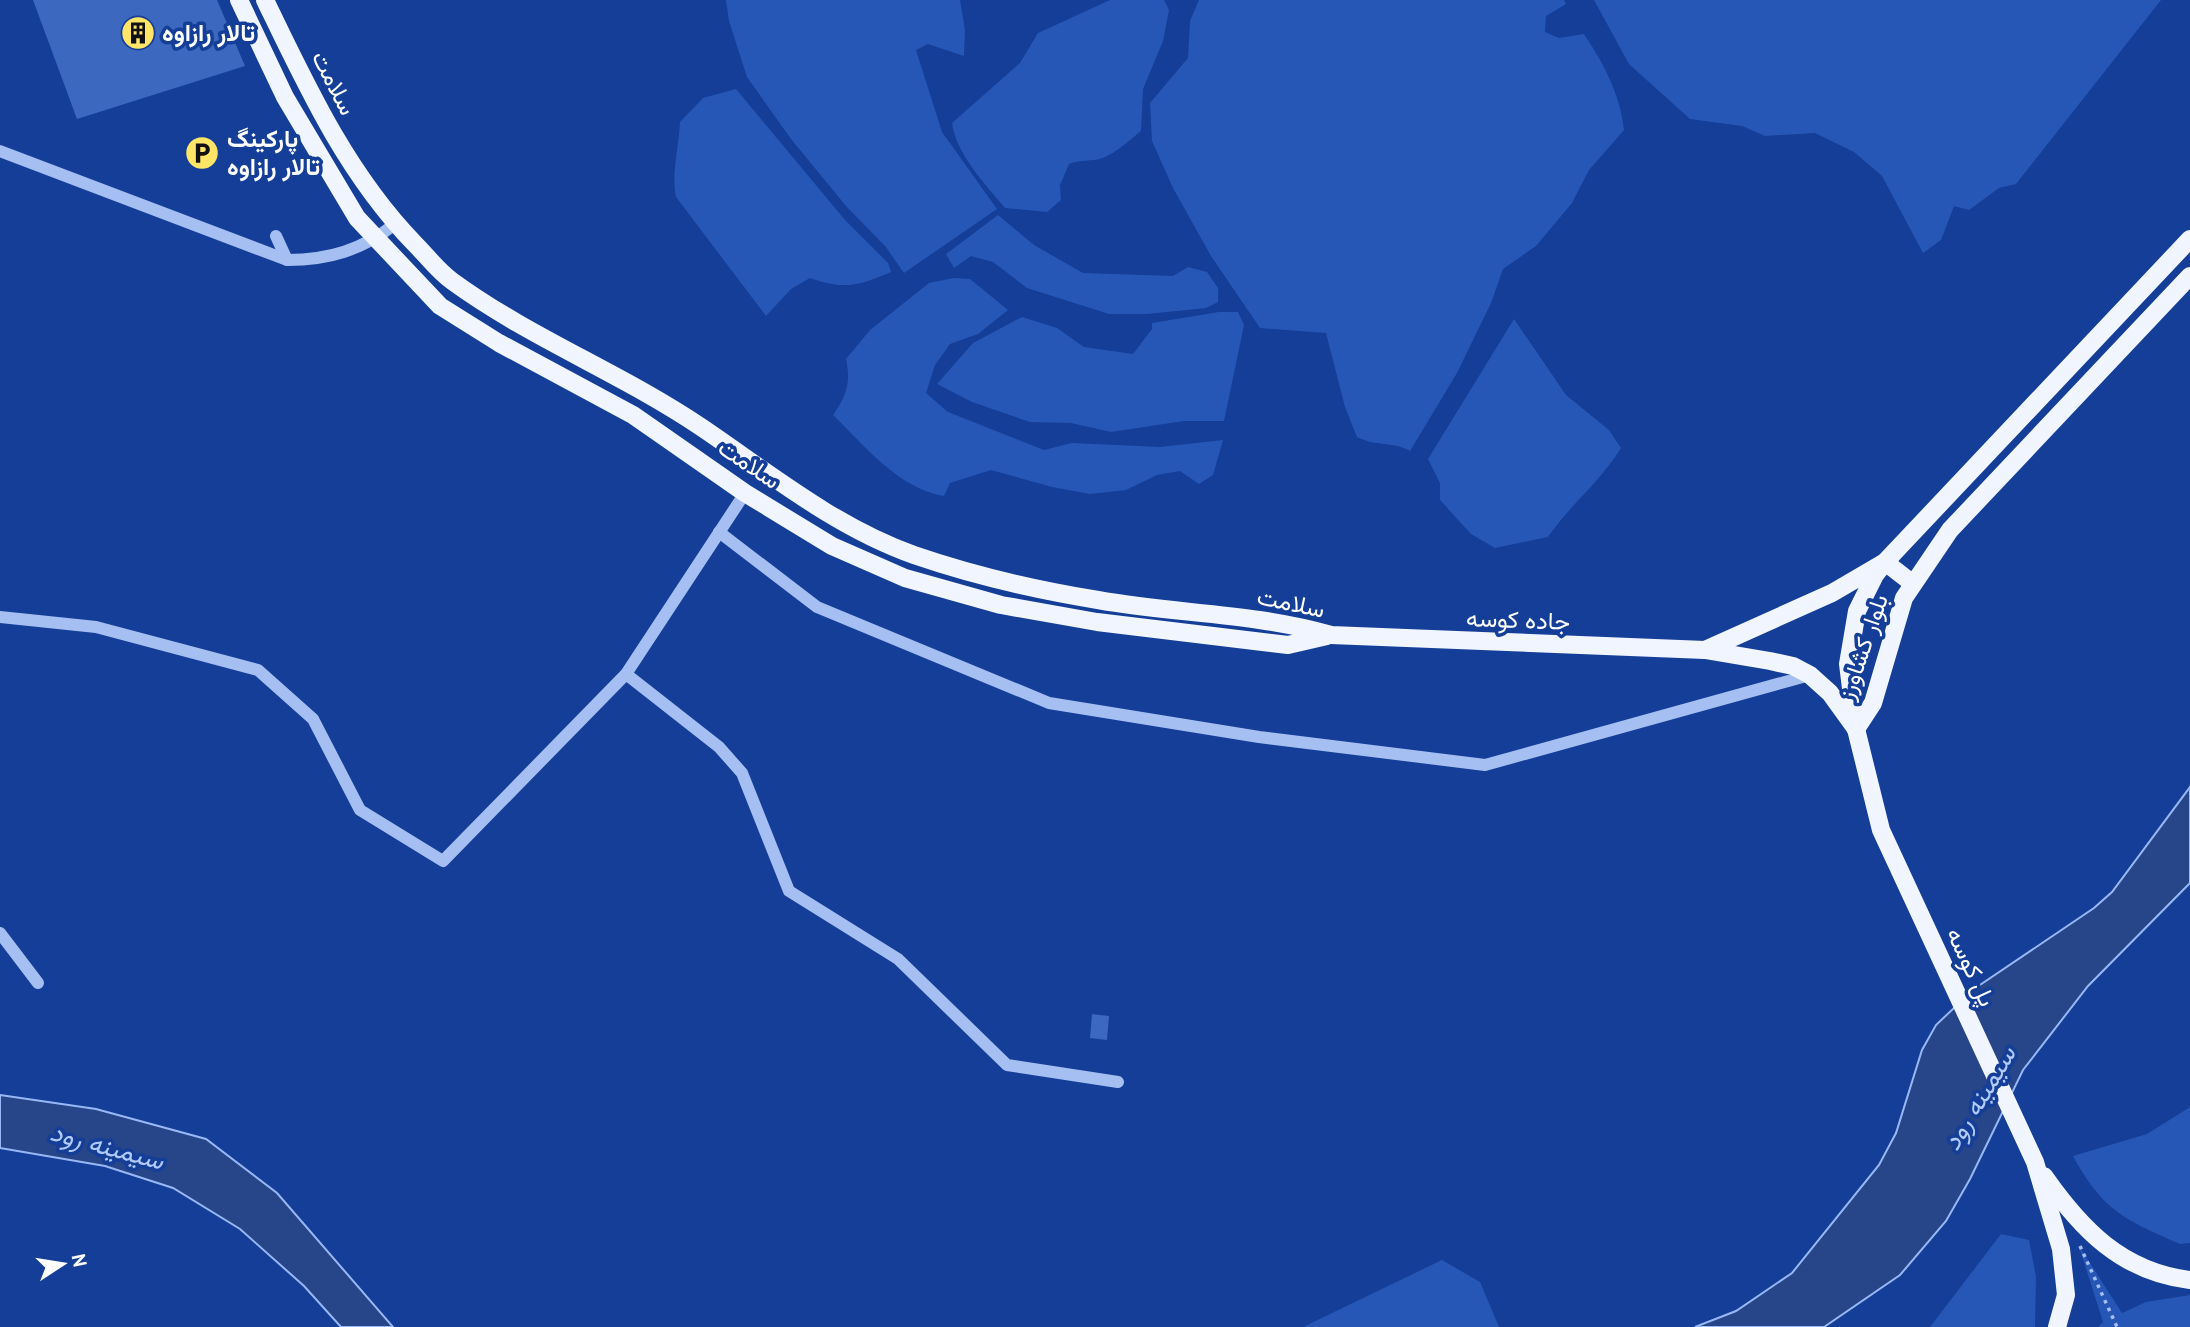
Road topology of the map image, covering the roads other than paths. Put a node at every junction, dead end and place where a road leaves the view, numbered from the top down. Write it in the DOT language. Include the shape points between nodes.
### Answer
graph roads {
  1 [pos="239,0"];
  2 [pos="265,0"];
  3 [pos="0,151"];
  4 [pos="396,224"];
  5 [pos="276,236"];
  6 [pos="376,239"];
  7 [pos="2190,239"];
  8 [pos="287,260"];
  9 [pos="2190,276"];
  10 [pos="760,471"];
  11 [pos="745,493"];
  12 [pos="719,532"];
  13 [pos="1885,562"];
  14 [pos="1912,583"];
  15 [pos="0,617"];
  16 [pos="1331,635"];
  17 [pos="1705,650"];
  18 [pos="626,674"];
  19 [pos="1811,675"];
  20 [pos="1856,729"];
  21 [pos="0,933"];
  22 [pos="38,983"];
  23 [pos="1118,1082"];
  24 [pos="2035,1162"];
  25 [pos="2190,1280"];
  26 [pos="2057,1327"];
  1 -- 6 [label="main road, سلامت" via="322,163"];
  2 -- 4 [label="main road, سلامت" via="341,150"];
  3 -- 8 [label="street"];
  4 -- 6 [label="street"];
  4 -- 10 [label="main road, سلامت" via="449,279 509,319 689,420"];
  5 -- 8 [label="street"];
  6 -- 8 [label="street" via="356,250 316,260"];
  6 -- 11 [label="main road, سلامت" via="440,306 633,415"];
  7 -- 13 [label="main road, بلوار کشاورز"];
  9 -- 14 [label="main road, بلوار کشاورز" via="1950,530"];
  10 -- 11 [label="main road"];
  10 -- 16 [label="main road, سلامت" via="853,527 913,555 1098,600 1286,622"];
  11 -- 12 [label="street"];
  11 -- 16 [label="main road, سلامت" via="844,551 905,578 1001,606 1288,645"];
  12 -- 18 [label="street"];
  12 -- 19 [label="street" via="817,607 1049,703 1286,740 1485,765"];
  13 -- 14 [label="main road"];
  13 -- 17 [label="main road, جاده کوسه" via="1832,593"];
  13 -- 20 [label="main road, بلوار کشاورز" via="1857,611 1848,664"];
  14 -- 20 [label="main road, بلوار کشاورز" via="1887,647 1873,703"];
  15 -- 18 [label="street" via="96,627 258,670 313,719 360,810 443,861"];
  16 -- 17 [label="main road, جاده کوسه"];
  17 -- 19 [label="main road, جاده کوسه" via="1793,666"];
  18 -- 23 [label="street" via="719,747 742,773 789,891 898,959 1007,1065"];
  19 -- 20 [label="main road, جاده کوسه"];
  20 -- 24 [label="main road, پل کوسه" via="1881,830"];
  21 -- 22 [label="street"];
  24 -- 25 [label="main road" via="2074,1218 2108,1249 2164,1274"];
  24 -- 26 [label="main road" via="2061,1249 2066,1295"];
}
